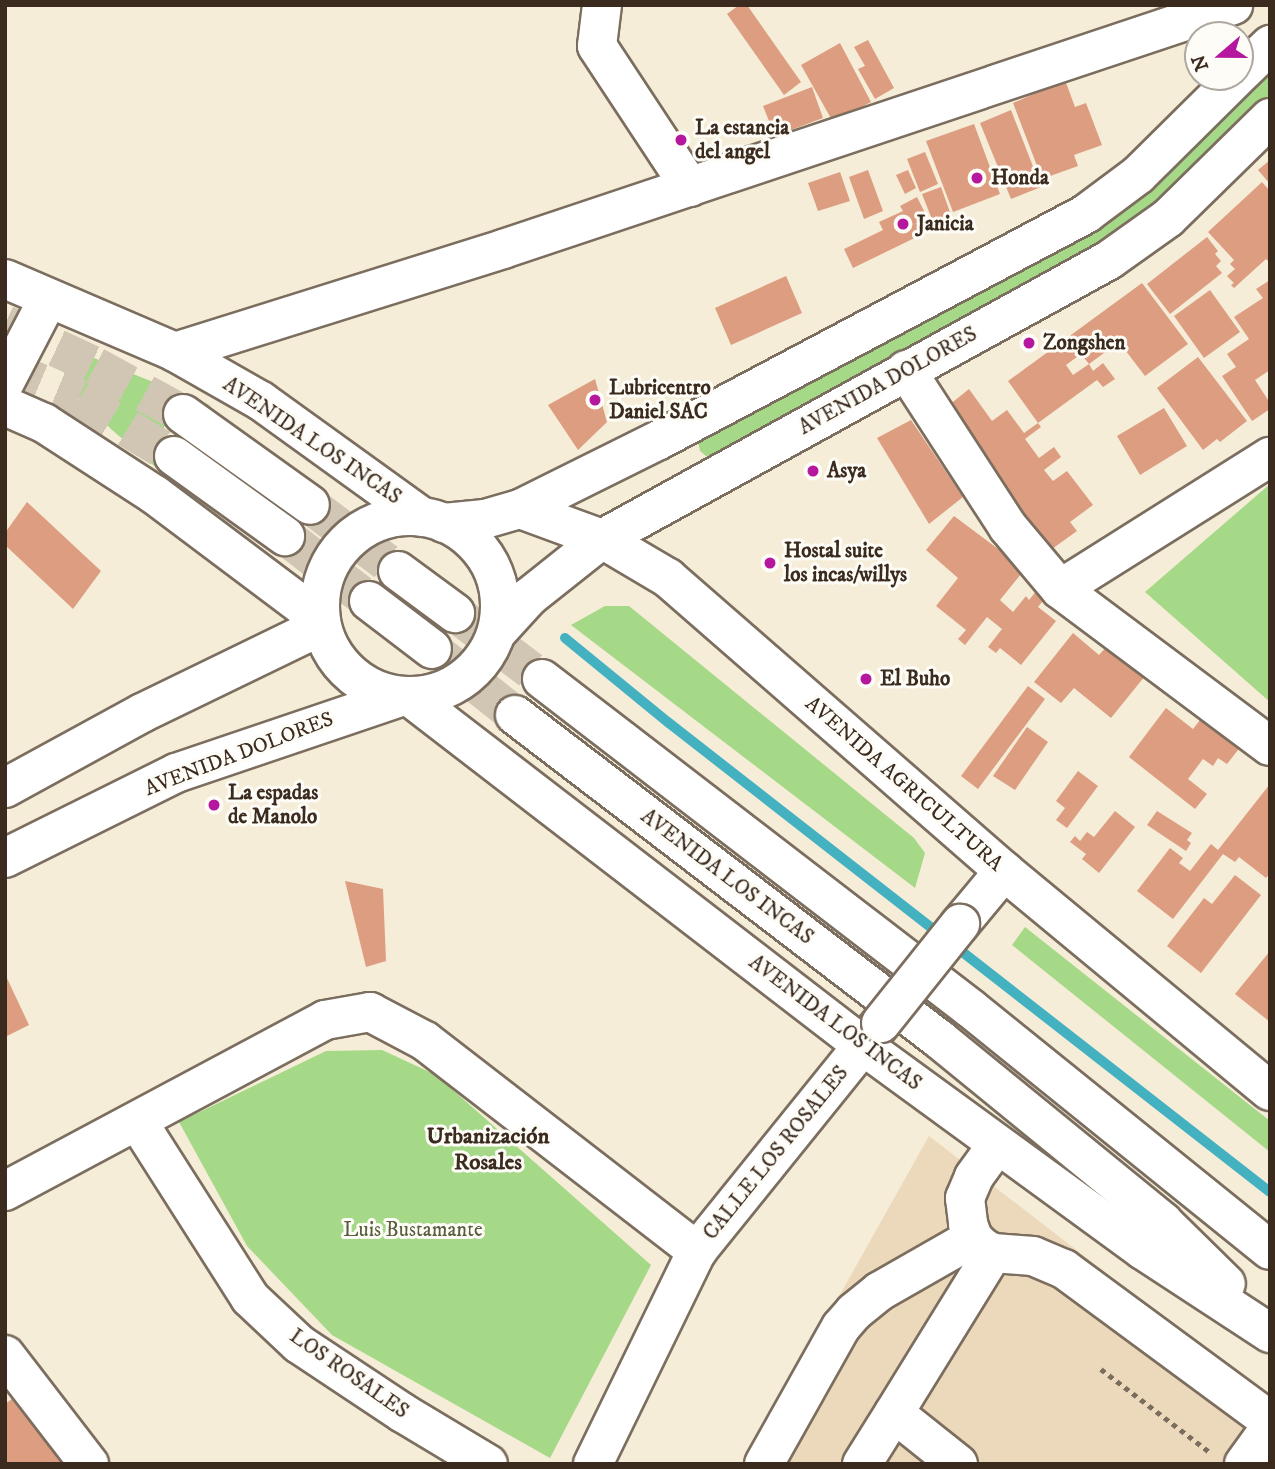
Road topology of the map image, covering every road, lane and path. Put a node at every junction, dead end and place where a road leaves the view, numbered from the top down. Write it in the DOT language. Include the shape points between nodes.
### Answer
graph roads {
  1 [pos="602,5"];
  2 [pos="1233,5"];
  3 [pos="1270,45"];
  4 [pos="1254,61"];
  5 [pos="1224,91"];
  6 [pos="1270,118"];
  7 [pos="690,187"];
  8 [pos="5,279"];
  9 [pos="48,299"];
  10 [pos="175,352"];
  11 [pos="906,370"];
  12 [pos="5,382"];
  13 [pos="5,406"];
  14 [pos="183,414"];
  15 [pos="174,456"];
  16 [pos="1270,457"];
  17 [pos="669,502"];
  18 [pos="310,505"];
  19 [pos="520,509"];
  20 [pos="433,520"];
  21 [pos="285,536"];
  22 [pos="602,539"];
  23 [pos="398,570"];
  24 [pos="668,578"];
  25 [pos="1060,589"];
  26 [pos="369,601"];
  27 [pos="455,613"];
  28 [pos="321,623"];
  29 [pos="498,631"];
  30 [pos="432,649"];
  31 [pos="542,678"];
  32 [pos="405,697"];
  33 [pos="515,715"];
  34 [pos="1270,746"];
  35 [pos="5,788"];
  36 [pos="5,858"];
  37 [pos="1004,871"];
  38 [pos="871,1034"];
  39 [pos="1270,1091"];
  40 [pos="138,1122"];
  41 [pos="997,1145"];
  42 [pos="5,1191"];
  43 [pos="983,1245"];
  44 [pos="1270,1250"];
  45 [pos="697,1251"];
  46 [pos="1270,1326"];
  47 [pos="1270,1333"];
  48 [pos="5,1355"];
  49 [pos="1101,1369"];
  50 [pos="894,1413"];
  51 [pos="1270,1421"];
  52 [pos="1270,1428"];
  53 [pos="1230,1460"];
  54 [pos="89,1464"];
  55 [pos="488,1464"];
  56 [pos="593,1464"];
  57 [pos="764,1464"];
  58 [pos="862,1464"];
  59 [pos="958,1464"];
  1 -- 7 [label="main road" via="597,46"];
  2 -- 7 [label="main road"];
  3 -- 4 [label="main road"];
  5 -- 19 [label="main road" via="1138,175 1087,213"];
  6 -- 11 [label="main road, AVENIDA DOLORES" via="1168,218 1109,260"];
  7 -- 10 [label="main road"];
  8 -- 9 [label="main road, AVENIDA LOS INCAS"];
  9 -- 10 [label="main road, AVENIDA LOS INCAS"];
  9 -- 12 [label="main road"];
  10 -- 20 [label="main road, AVENIDA LOS INCAS" via="261,401"];
  11 -- 17 [label="main road, AVENIDA DOLORES"];
  11 -- 25 [label="main road" via="1008,527"];
  13 -- 28 [label="main road" via="44,423 155,495"];
  14 -- 18 [label="main road"];
  15 -- 21 [label="main road"];
  16 -- 25 [label="main road"];
  17 -- 22 [label="main road, AVENIDA DOLORES"];
  17 -- 24 [label="main road" via="663,540"];
  19 -- 20 [label="main road" via="485,519"];
  19 -- 22 [label="main road, AVENIDA AGRICULTURA"];
  20 -- 28 [label="main road" via="388,518 358,532 334,556 321,586"];
  20 -- 29 [label="main road" via="467,534 483,553 495,577"];
  22 -- 24 [label="main road, AVENIDA AGRICULTURA"];
  22 -- 29 [label="main road, AVENIDA DOLORES" via="529,597"];
  23 -- 27 [label="main road"];
  24 -- 37 [label="main road, AVENIDA AGRICULTURA"];
  25 -- 34 [label="main road"];
  26 -- 30 [label="main road"];
  28 -- 32 [label="main road" via="332,652 351,674 374,689"];
  28 -- 35 [label="main road"];
  29 -- 32 [label="main road" via="485,658 465,679 439,693"];
  31 -- 44 [label="main road, AVENIDA LOS INCAS" via="970,1008"];
  32 -- 36 [label="main road, AVENIDA DOLORES" via="176,773"];
  32 -- 38 [label="main road, AVENIDA LOS INCAS"];
  33 -- 46 [label="main road, AVENIDA LOS INCAS" via="939,1039 1163,1222"];
  37 -- 38 [label="main road, CALLE LOS ROSALES, bridge"];
  37 -- 39 [label="main road, AVENIDA AGRICULTURA"];
  38 -- 41 [label="main road, AVENIDA LOS INCAS"];
  38 -- 45 [label="main road, CALLE LOS ROSALES"];
  40 -- 42 [label="main road"];
  40 -- 45 [label="main road" via="325,1020 370,1012 425,1041"];
  40 -- 55 [label="main road, LOS ROSALES" via="250,1298 299,1344"];
  41 -- 43 [label="main road" via="965,1198"];
  41 -- 47 [label="main road, AVENIDA LOS INCAS" via="1143,1250"];
  43 -- 50 [label="main road"];
  43 -- 51 [label="main road" via="1033,1256 1064,1269"];
  43 -- 57 [label="main road" via="880,1291 854,1311"];
  45 -- 56 [label="main road, CALLE LOS ROSALES"];
  48 -- 54 [label="main road"];
  49 -- 53 [label="path"];
  50 -- 58 [label="main road"];
  50 -- 59 [label="main road"];
  52 -- 53 [label="main road"];
}
